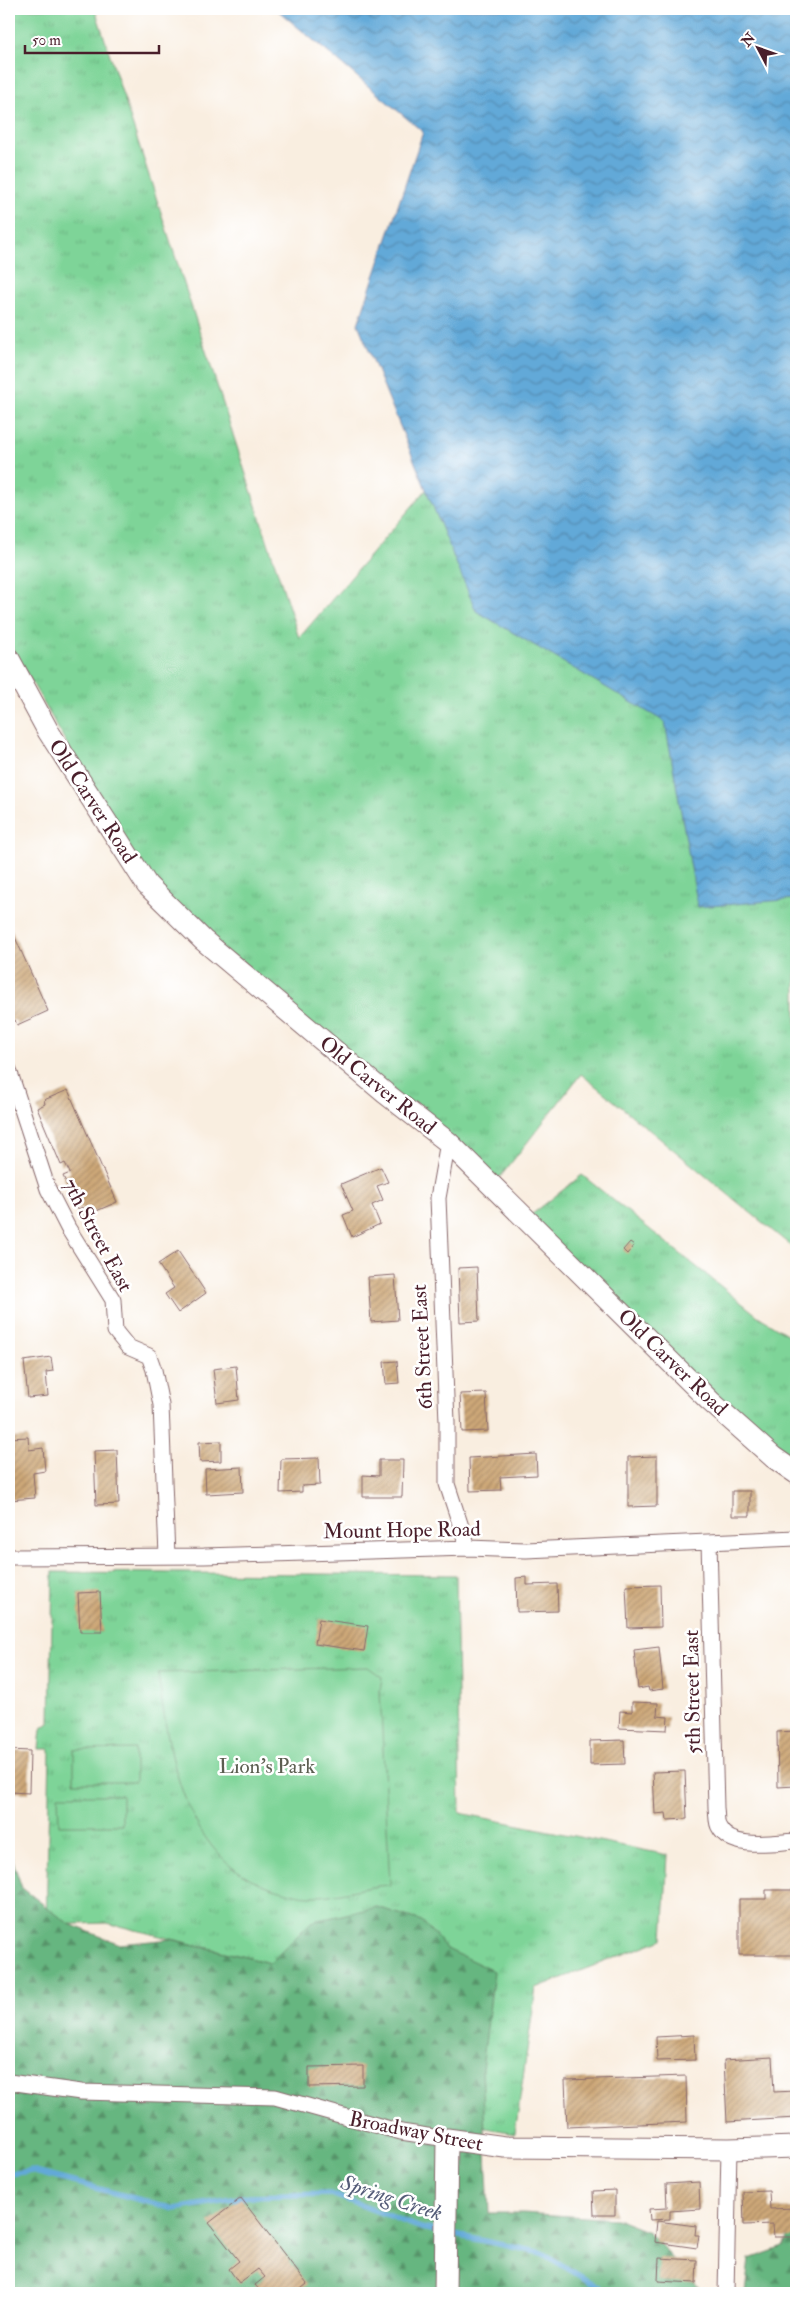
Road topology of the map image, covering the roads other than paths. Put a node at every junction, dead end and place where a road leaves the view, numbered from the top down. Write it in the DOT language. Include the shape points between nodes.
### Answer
graph roads {
  1 [pos="9,659"];
  2 [pos="9,1070"];
  3 [pos="448,1142"];
  4 [pos="796,1473"];
  5 [pos="796,1538"];
  6 [pos="709,1542"];
  7 [pos="468,1548"];
  8 [pos="167,1556"];
  9 [pos="9,1557"];
  10 [pos="796,1841"];
  11 [pos="9,2082"];
  12 [pos="447,2139"];
  13 [pos="796,2148"];
  14 [pos="729,2149"];
  15 [pos="445,2293"];
  16 [pos="726,2293"];
  1 -- 3 [label="street, Old Carver Road" via="48,731 147,885 202,940"];
  2 -- 8 [label="street, 7th Street East" via="48,1188 68,1228 113,1300 115,1331 128,1347 149,1356 154,1370 161,1405"];
  3 -- 4 [label="street, Old Carver Road" via="710,1401 774,1458"];
  3 -- 7 [label="street, 6th Street East" via="438,1198 447,1484"];
  5 -- 6 [label="street, Mount Hope Road"];
  6 -- 7 [label="street, Mount Hope Road" via="526,1550"];
  6 -- 10 [label="street, 5th Street East" via="718,1827 728,1838 740,1842"];
  7 -- 8 [label="street, Mount Hope Road"];
  8 -- 9 [label="street, Mount Hope Road"];
  11 -- 12 [label="street, Broadway Street" via="81,2092 275,2098 400,2132"];
  12 -- 14 [label="street, Broadway Street" via="505,2147"];
  12 -- 15 [label="street"];
  13 -- 14 [label="street, Broadway Street"];
  14 -- 16 [label="street"];
}
